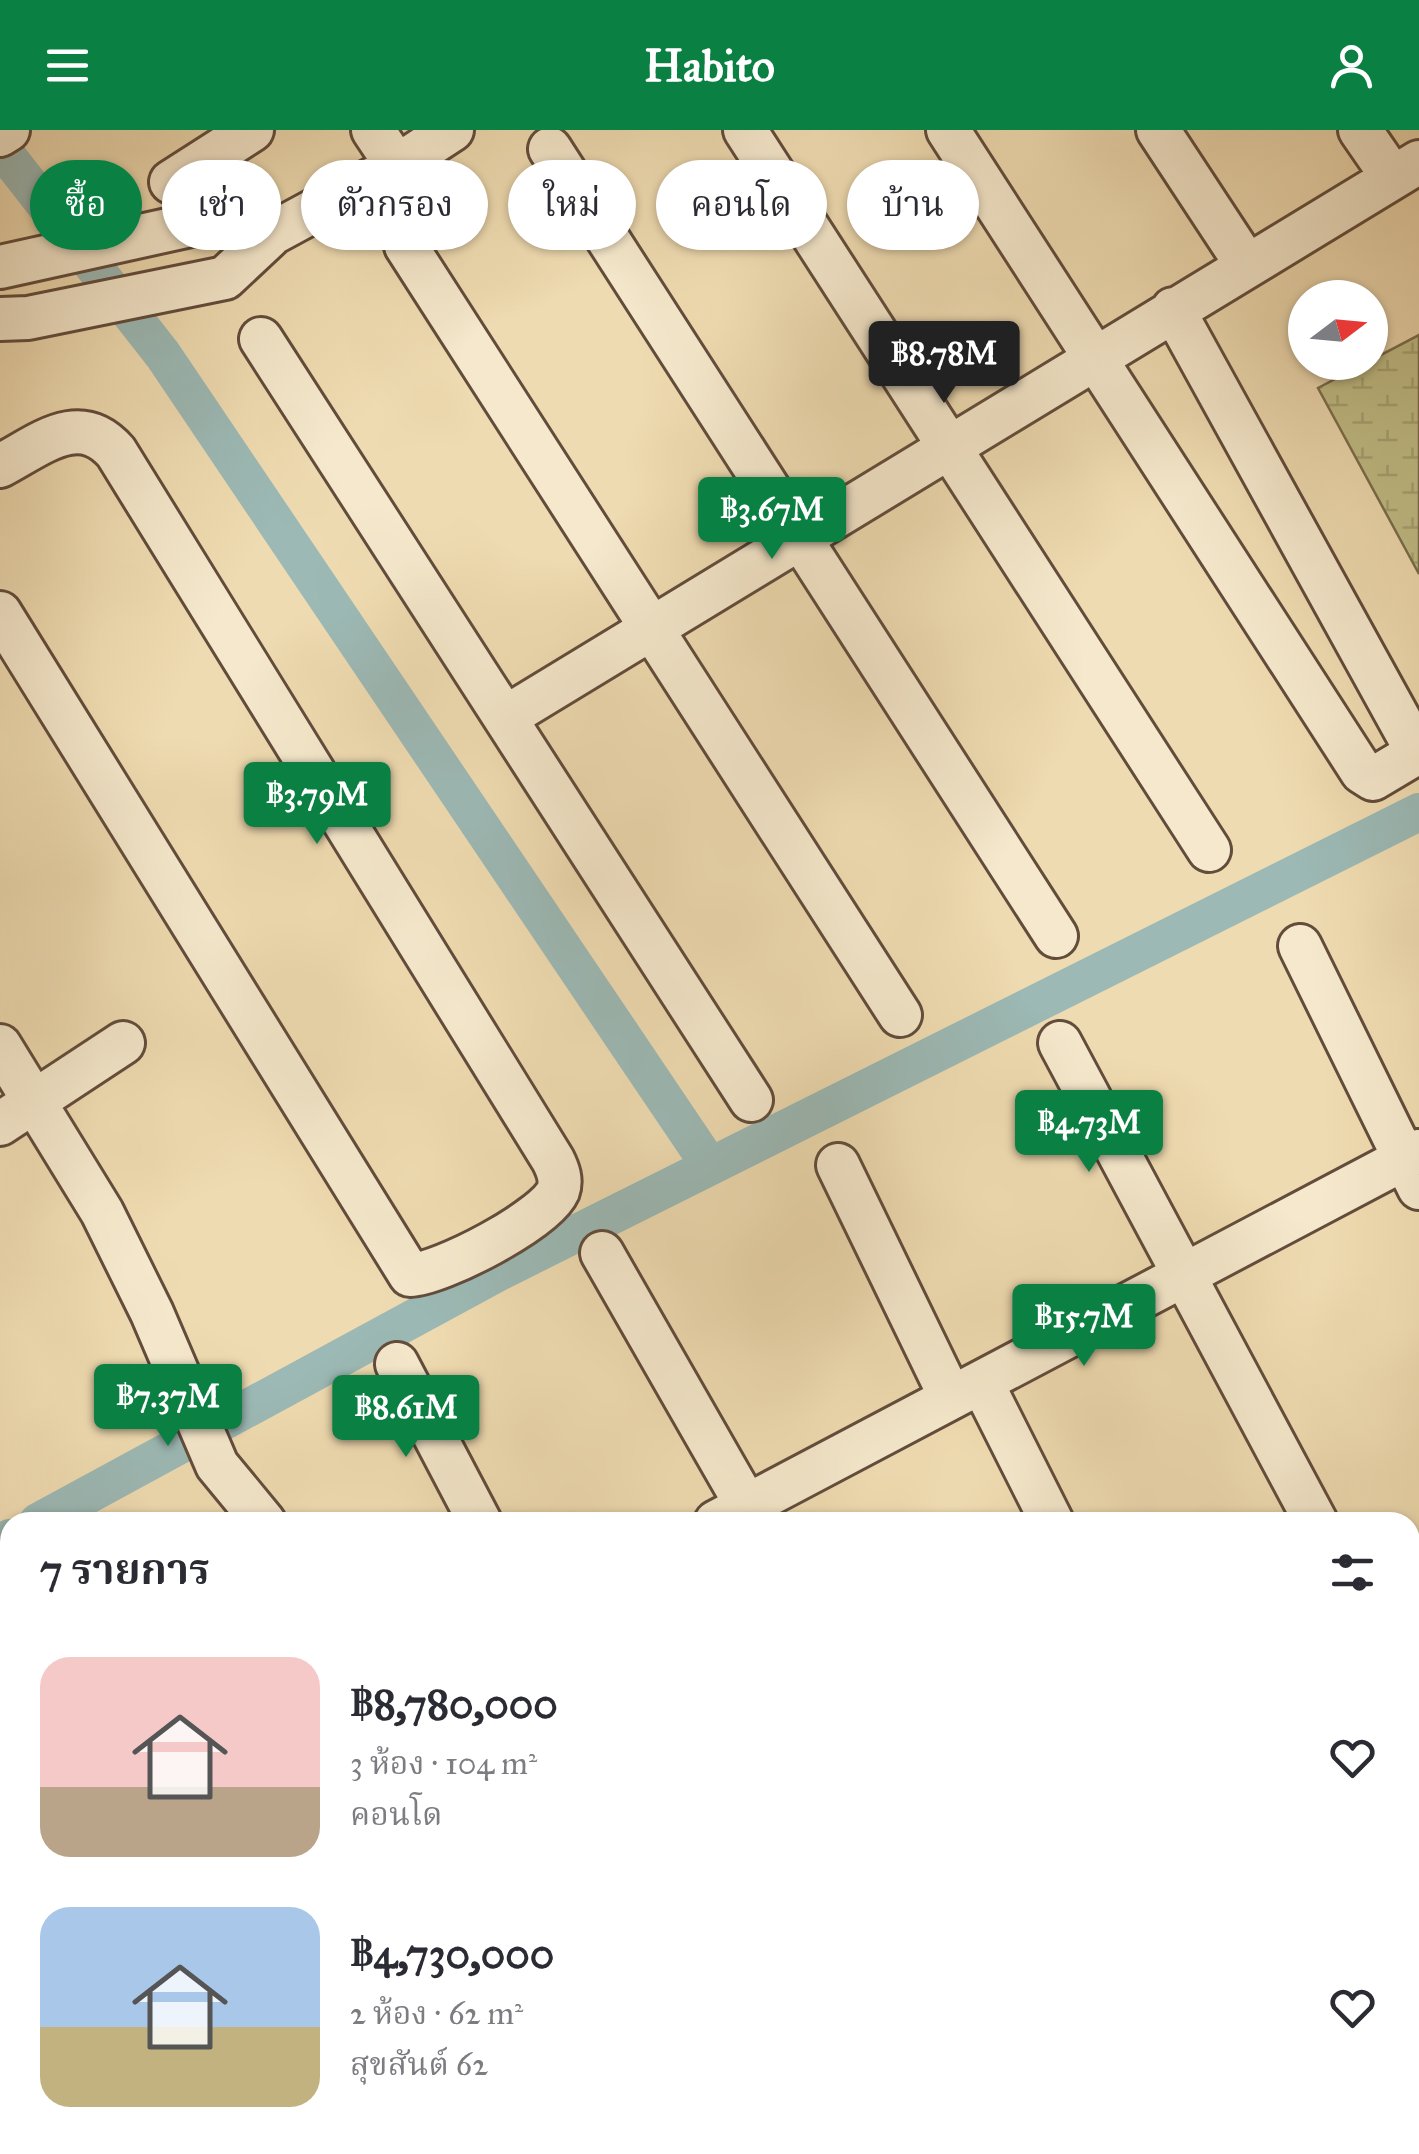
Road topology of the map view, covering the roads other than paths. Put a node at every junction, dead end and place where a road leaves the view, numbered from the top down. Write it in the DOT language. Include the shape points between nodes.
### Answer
graph roads {
  1 [pos="8,130"];
  2 [pos="252,130"];
  3 [pos="372,130"];
  4 [pos="452,130"];
  5 [pos="745,130"];
  6 [pos="948,130"];
  7 [pos="1158,130"];
  8 [pos="1360,130"];
  9 [pos="0,136"];
  10 [pos="550,149"];
  11 [pos="205,160"];
  12 [pos="393,160"];
  13 [pos="406,160"];
  14 [pos="1405,169"];
  15 [pos="162,231"];
  16 [pos="255,250"];
  17 [pos="409,250"];
  18 [pos="1246,264"];
  19 [pos="3,266"];
  20 [pos="1173,308"];
  21 [pos="14,318"];
  22 [pos="261,339"];
  23 [pos="1095,356"];
  24 [pos="948,446"];
  25 [pos="0,466"];
  26 [pos="800,538"];
  27 [pos="0,613"];
  28 [pos="652,628"];
  29 [pos="506,717"];
  30 [pos="1209,850"];
  31 [pos="1056,936"];
  32 [pos="1300,946"];
  33 [pos="900,1015"];
  34 [pos="123,1043"];
  35 [pos="1060,1043"];
  36 [pos="0,1046"];
  37 [pos="751,1100"];
  38 [pos="17,1112"];
  39 [pos="838,1165"];
  40 [pos="1414,1166"];
  41 [pos="602,1253"];
  42 [pos="1182,1273"];
  43 [pos="397,1364"];
  44 [pos="966,1389"];
  45 [pos="256,1512"];
  46 [pos="475,1512"];
  47 [pos="737,1512"];
  48 [pos="749,1512"];
  49 [pos="1046,1512"];
  50 [pos="1311,1512"];
  1 -- 9 [label="street"];
  2 -- 11 [label="street"];
  3 -- 12 [label="street"];
  4 -- 13 [label="street"];
  5 -- 24 [label="street"];
  6 -- 23 [label="street"];
  7 -- 18 [label="street"];
  8 -- 14 [label="street"];
  10 -- 26 [label="street"];
  14 -- 18 [label="street"];
  15 -- 19 [label="street"];
  16 -- 21 [label="street" via="225,278"];
  17 -- 28 [label="street"];
  18 -- 20 [label="street"];
  20 -- 23 [label="street"];
  20 -- 23 [label="street" via="1415,748 1412,756 1374,779 1362,772"];
  22 -- 29 [label="street"];
  23 -- 24 [label="street"];
  24 -- 26 [label="street"];
  24 -- 30 [label="street"];
  25 -- 27 [label="street" via="81,430 102,435 116,452 554,1160 558,1191 541,1210 450,1266 410,1275"];
  26 -- 28 [label="street"];
  26 -- 31 [label="street"];
  28 -- 29 [label="street"];
  28 -- 33 [label="street"];
  29 -- 37 [label="street"];
  32 -- 40 [label="street"];
  34 -- 38 [label="street"];
  35 -- 42 [label="street"];
  36 -- 38 [label="street"];
  38 -- 45 [label="street" via="102,1212 217,1465"];
  39 -- 44 [label="street"];
  40 -- 42 [label="street"];
  41 -- 47 [label="street"];
  42 -- 44 [label="street"];
  42 -- 50 [label="street"];
  43 -- 46 [label="street"];
  44 -- 48 [label="street"];
  44 -- 49 [label="street"];
}
